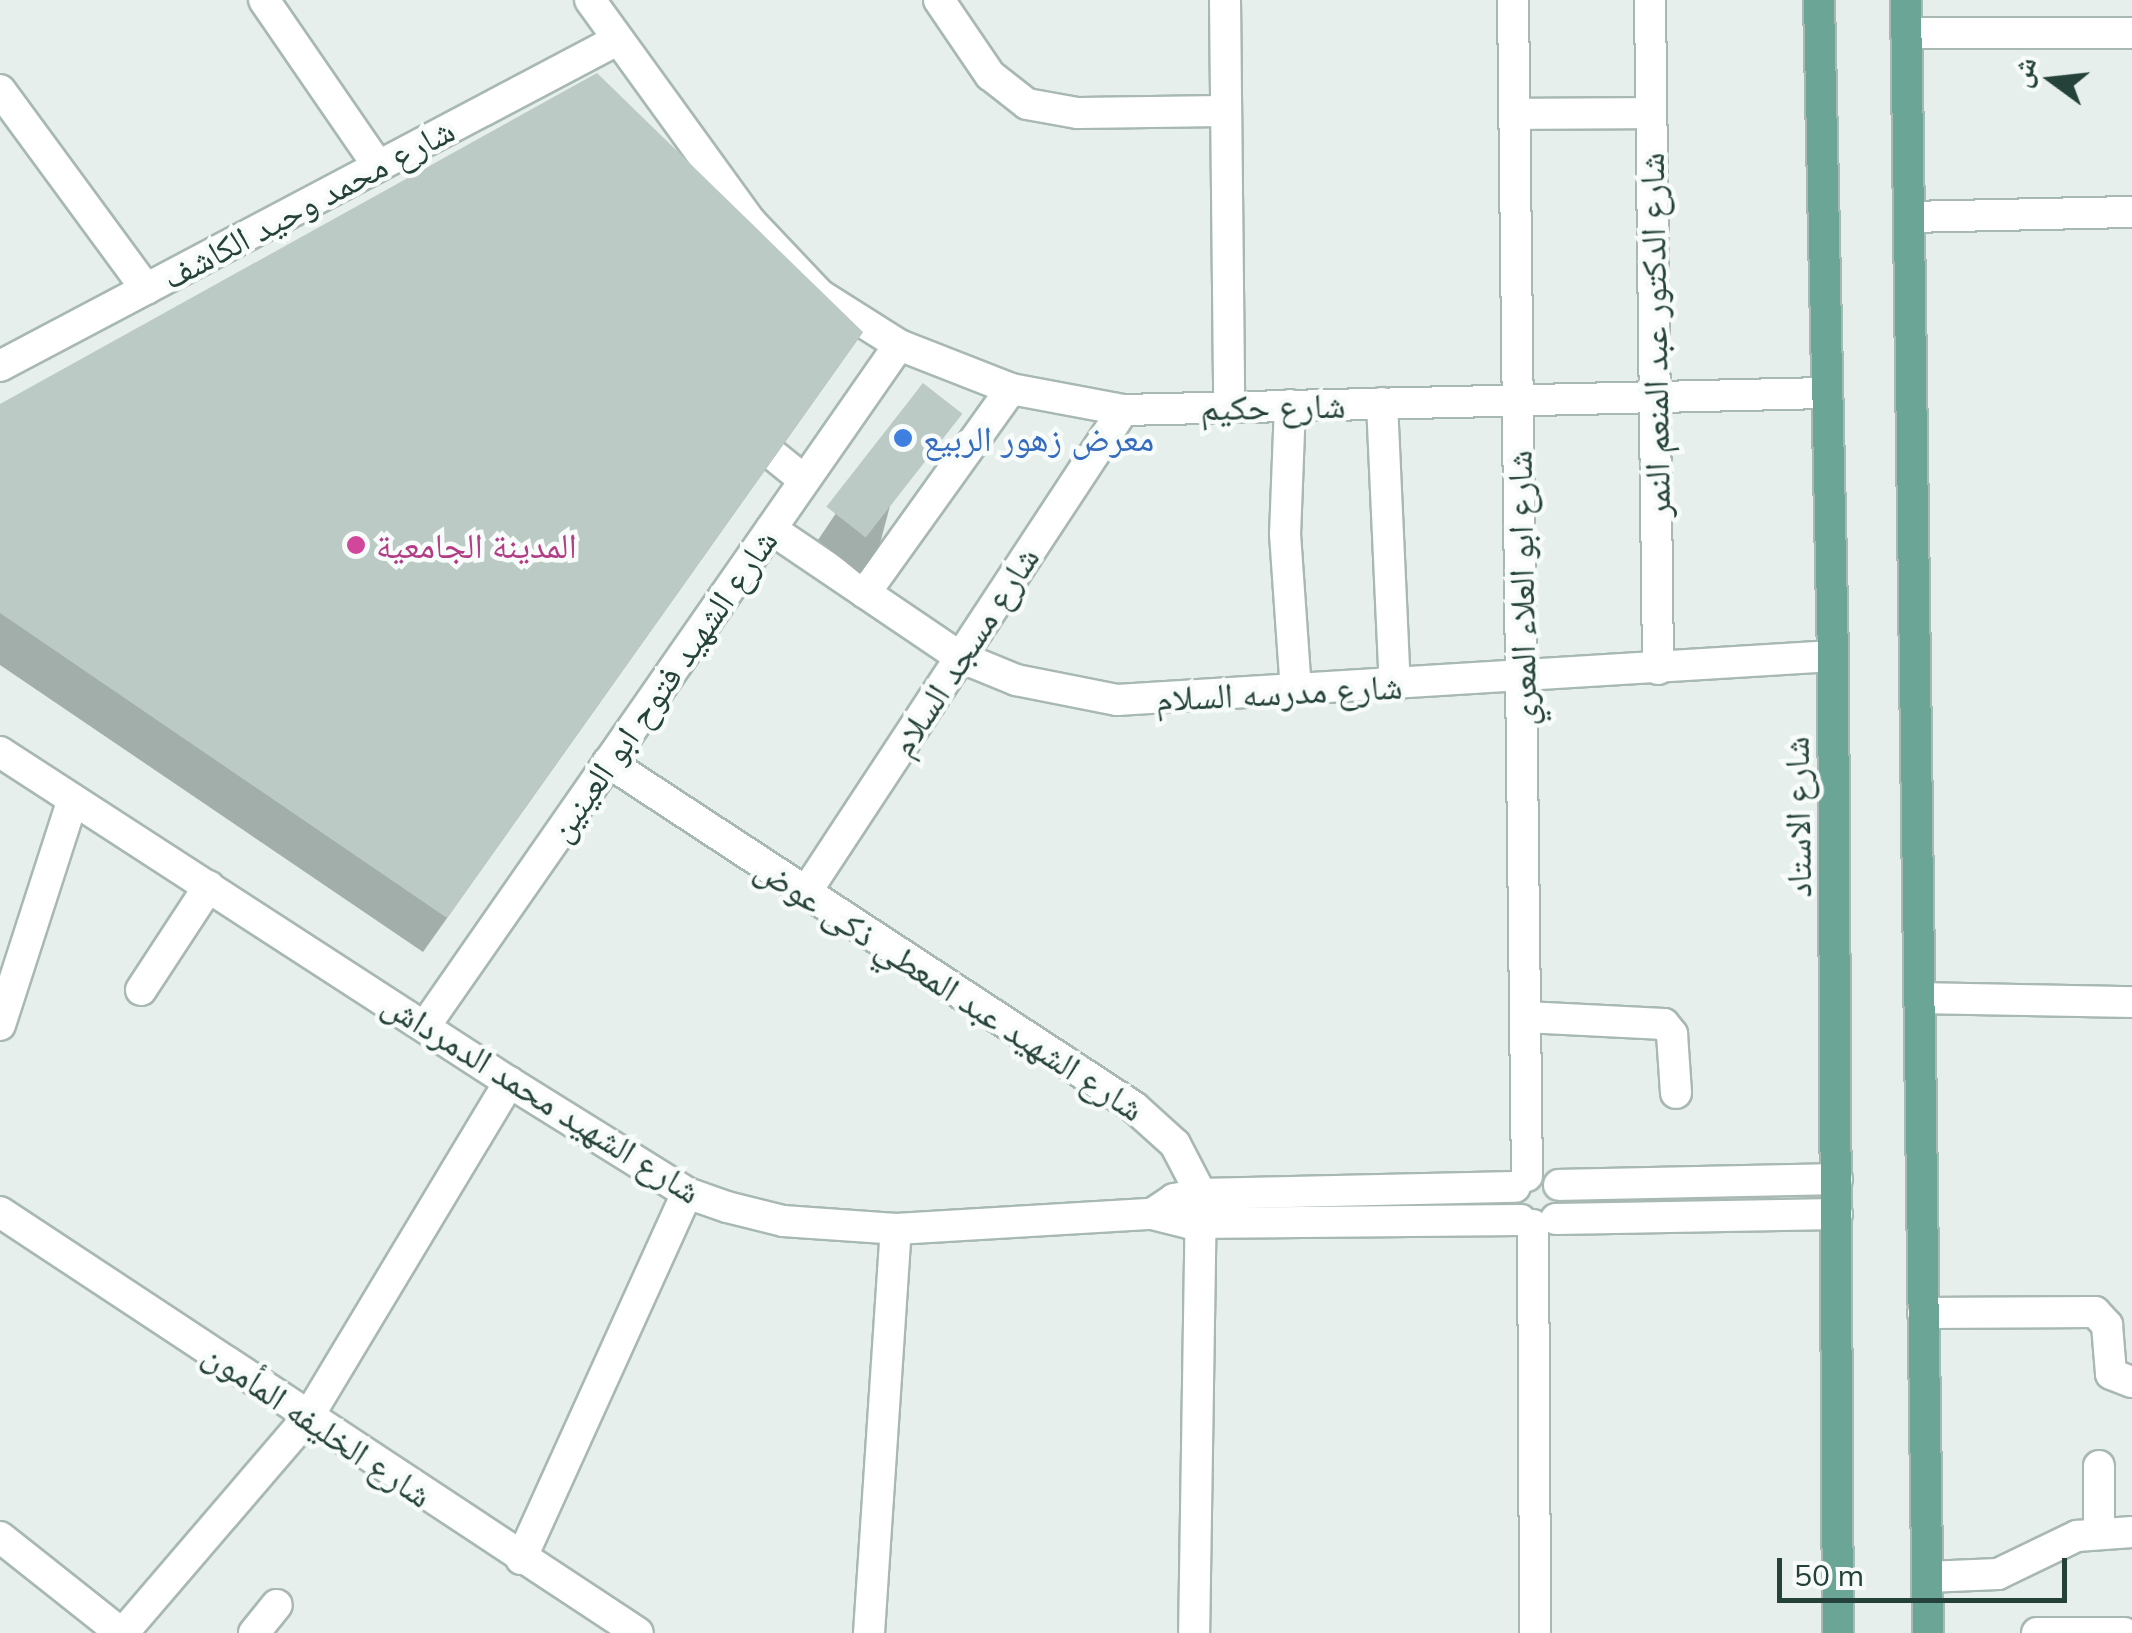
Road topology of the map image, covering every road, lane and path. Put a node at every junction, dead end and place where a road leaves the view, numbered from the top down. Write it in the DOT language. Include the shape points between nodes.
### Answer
graph roads {
  1 [pos="264,0"];
  2 [pos="590,0"];
  3 [pos="939,0"];
  4 [pos="1224,0"];
  5 [pos="1512,0"];
  6 [pos="1650,0"];
  7 [pos="1819,0"];
  8 [pos="1906,0"];
  9 [pos="1907,33"];
  10 [pos="2132,33"];
  11 [pos="617,40"];
  12 [pos="0,90"];
  13 [pos="1225,111"];
  14 [pos="1651,113"];
  15 [pos="1514,114"];
  16 [pos="389,161"];
  17 [pos="426,176"];
  18 [pos="2132,212"];
  19 [pos="1909,217"];
  20 [pos="146,289"];
  21 [pos="899,345"];
  22 [pos="0,366"];
  23 [pos="1010,389"];
  24 [pos="1826,393"];
  25 [pos="1656,397"];
  26 [pos="1518,400"];
  27 [pos="1382,403"];
  28 [pos="1290,405"];
  29 [pos="1229,407"];
  30 [pos="1122,410"];
  31 [pos="718,411"];
  32 [pos="804,480"];
  33 [pos="771,529"];
  34 [pos="865,593"];
  35 [pos="1832,656"];
  36 [pos="960,657"];
  37 [pos="1658,669"];
  38 [pos="1522,679"];
  39 [pos="1395,686"];
  40 [pos="1296,691"];
  41 [pos="0,752"];
  42 [pos="608,762"];
  43 [pos="73,799"];
  44 [pos="209,886"];
  45 [pos="806,892"];
  46 [pos="141,990"];
  47 [pos="1919,998"];
  48 [pos="2132,1002"];
  49 [pos="1526,1017"];
  50 [pos="0,1025"];
  51 [pos="425,1026"];
  52 [pos="509,1082"];
  53 [pos="1676,1093"];
  54 [pos="1837,1179"];
  55 [pos="1521,1182"];
  56 [pos="1560,1185"];
  57 [pos="687,1193"];
  58 [pos="1201,1208"];
  59 [pos="0,1212"];
  60 [pos="1837,1214"];
  61 [pos="1536,1221"];
  62 [pos="896,1229"];
  63 [pos="1923,1312"];
  64 [pos="2132,1382"];
  65 [pos="308,1417"];
  66 [pos="2100,1466"];
  67 [pos="2099,1532"];
  68 [pos="2132,1532"];
  69 [pos="0,1537"];
  70 [pos="521,1559"];
  71 [pos="1927,1576"];
  72 [pos="278,1604"];
  73 [pos="122,1633"];
  74 [pos="254,1633"];
  75 [pos="638,1633"];
  76 [pos="869,1633"];
  77 [pos="1194,1633"];
  78 [pos="1535,1633"];
  79 [pos="1838,1633"];
  80 [pos="1928,1633"];
  81 [pos="2037,1633"];
  82 [pos="2124,1633"];
  1 -- 16 [label="street"];
  2 -- 11 [label="street, شارع حكيم"];
  3 -- 13 [label="street" via="990,74 1027,104 1077,113"];
  4 -- 13 [label="street"];
  5 -- 15 [label="street, شارع ابو العلاء المعري"];
  6 -- 14 [label="street, شارع الدكتور عبد المنعم النمر"];
  7 -- 24 [label="main road, شارع الاستاد"];
  8 -- 9 [label="main road"];
  9 -- 10 [label="street"];
  9 -- 19 [label="main road"];
  11 -- 16 [label="street, شارع محمد وحيد الكاشف"];
  11 -- 21 [label="street, شارع حكيم" via="750,221 820,295"];
  12 -- 20 [label="street"];
  13 -- 29 [label="street"];
  14 -- 15 [label="street"];
  14 -- 25 [label="street, شارع الدكتور عبد المنعم النمر"];
  15 -- 26 [label="street, شارع ابو العلاء المعري"];
  16 -- 17 [label="street"];
  16 -- 20 [label="street, شارع محمد وحيد الكاشف"];
  18 -- 19 [label="street"];
  19 -- 47 [label="main road"];
  20 -- 22 [label="street, شارع محمد وحيد الكاشف"];
  21 -- 23 [label="street, شارع حكيم"];
  21 -- 32 [label="street, شارع الشهيد فتوح ابو العينين"];
  23 -- 30 [label="street, شارع حكيم"];
  23 -- 34 [label="street"];
  24 -- 25 [label="street, شارع حكيم"];
  24 -- 35 [label="main road, شارع الاستاد"];
  25 -- 26 [label="street, شارع حكيم"];
  25 -- 37 [label="street, شارع الدكتور عبد المنعم النمر"];
  26 -- 27 [label="street, شارع حكيم"];
  26 -- 38 [label="street, شارع ابو العلاء المعري"];
  27 -- 28 [label="street, شارع حكيم"];
  27 -- 39 [label="street"];
  28 -- 29 [label="street, شارع حكيم"];
  28 -- 40 [label="street" via="1284,534"];
  29 -- 30 [label="street, شارع حكيم"];
  30 -- 36 [label="street, شارع مسجد السلام"];
  31 -- 32 [label="street"];
  32 -- 33 [label="street, شارع الشهيد فتوح ابو العينين"];
  33 -- 34 [label="street, شارع مدرسه السلام"];
  33 -- 42 [label="street, شارع الشهيد فتوح ابو العينين"];
  34 -- 36 [label="street, شارع مدرسه السلام"];
  35 -- 37 [label="street, شارع مدرسه السلام"];
  35 -- 54 [label="main road, شارع الاستاد"];
  36 -- 40 [label="street, شارع مدرسه السلام" via="1016,680 1117,700"];
  36 -- 45 [label="street, شارع مسجد السلام"];
  37 -- 38 [label="street, شارع مدرسه السلام"];
  38 -- 39 [label="street, شارع مدرسه السلام"];
  38 -- 49 [label="street, شارع ابو العلاء المعري"];
  39 -- 40 [label="street, شارع مدرسه السلام"];
  41 -- 43 [label="street, شارع الشهيد محمد الدمرداش"];
  42 -- 45 [label="street, شارع الشهيد عبد المعطي ذكى عوض"];
  42 -- 51 [label="street, شارع الشهيد فتوح ابو العينين"];
  43 -- 44 [label="street, شارع الشهيد محمد الدمرداش"];
  43 -- 50 [label="street"];
  44 -- 46 [label="street"];
  44 -- 51 [label="street, شارع الشهيد محمد الدمرداش"];
  45 -- 58 [label="street, شارع الشهيد عبد المعطي ذكى عوض" via="1145,1115 1175,1144"];
  47 -- 48 [label="street"];
  47 -- 63 [label="main road"];
  49 -- 53 [label="street" via="1664,1024 1672,1034"];
  49 -- 55 [label="street, شارع ابو العلاء المعري"];
  51 -- 52 [label="street, شارع الشهيد محمد الدمرداش"];
  52 -- 57 [label="street, شارع الشهيد محمد الدمرداش"];
  52 -- 65 [label="street"];
  54 -- 56 [label="street"];
  54 -- 60 [label="main road, شارع الاستاد"];
  55 -- 56 [label="street" via="1545,1174"];
  55 -- 58 [label="street, شارع الشهيد محمد الدمرداش"];
  55 -- 61 [label="street" via="1512,1204"];
  56 -- 61 [label="street" via="1564,1202"];
  57 -- 62 [label="street, شارع الشهيد محمد الدمرداش" via="783,1221"];
  57 -- 70 [label="street"];
  58 -- 61 [label="street, شارع الشهيد محمد الدمرداش"];
  58 -- 62 [label="street, شارع الشهيد محمد الدمرداش" via="1174,1199 1152,1214"];
  58 -- 77 [label="street, شارع الشهيد عبد المعطي ذكى عوض"];
  59 -- 65 [label="street, شارع الخليفه المأمون"];
  60 -- 61 [label="street, شارع الشهيد محمد الدمرداش"];
  60 -- 79 [label="main road, شارع الاستاد"];
  61 -- 78 [label="street"];
  62 -- 76 [label="street"];
  63 -- 64 [label="street" via="2096,1312 2107,1325 2111,1374"];
  63 -- 71 [label="main road"];
  65 -- 70 [label="street, شارع الخليفه المأمون"];
  65 -- 73 [label="street"];
  66 -- 67 [label="street"];
  67 -- 68 [label="street"];
  67 -- 71 [label="street" via="2077,1536 2020,1568"];
  69 -- 73 [label="street"];
  70 -- 75 [label="street, شارع الخليفه المأمون"];
  71 -- 80 [label="main road"];
  72 -- 74 [label="street"];
  81 -- 82 [label="street"];
}
